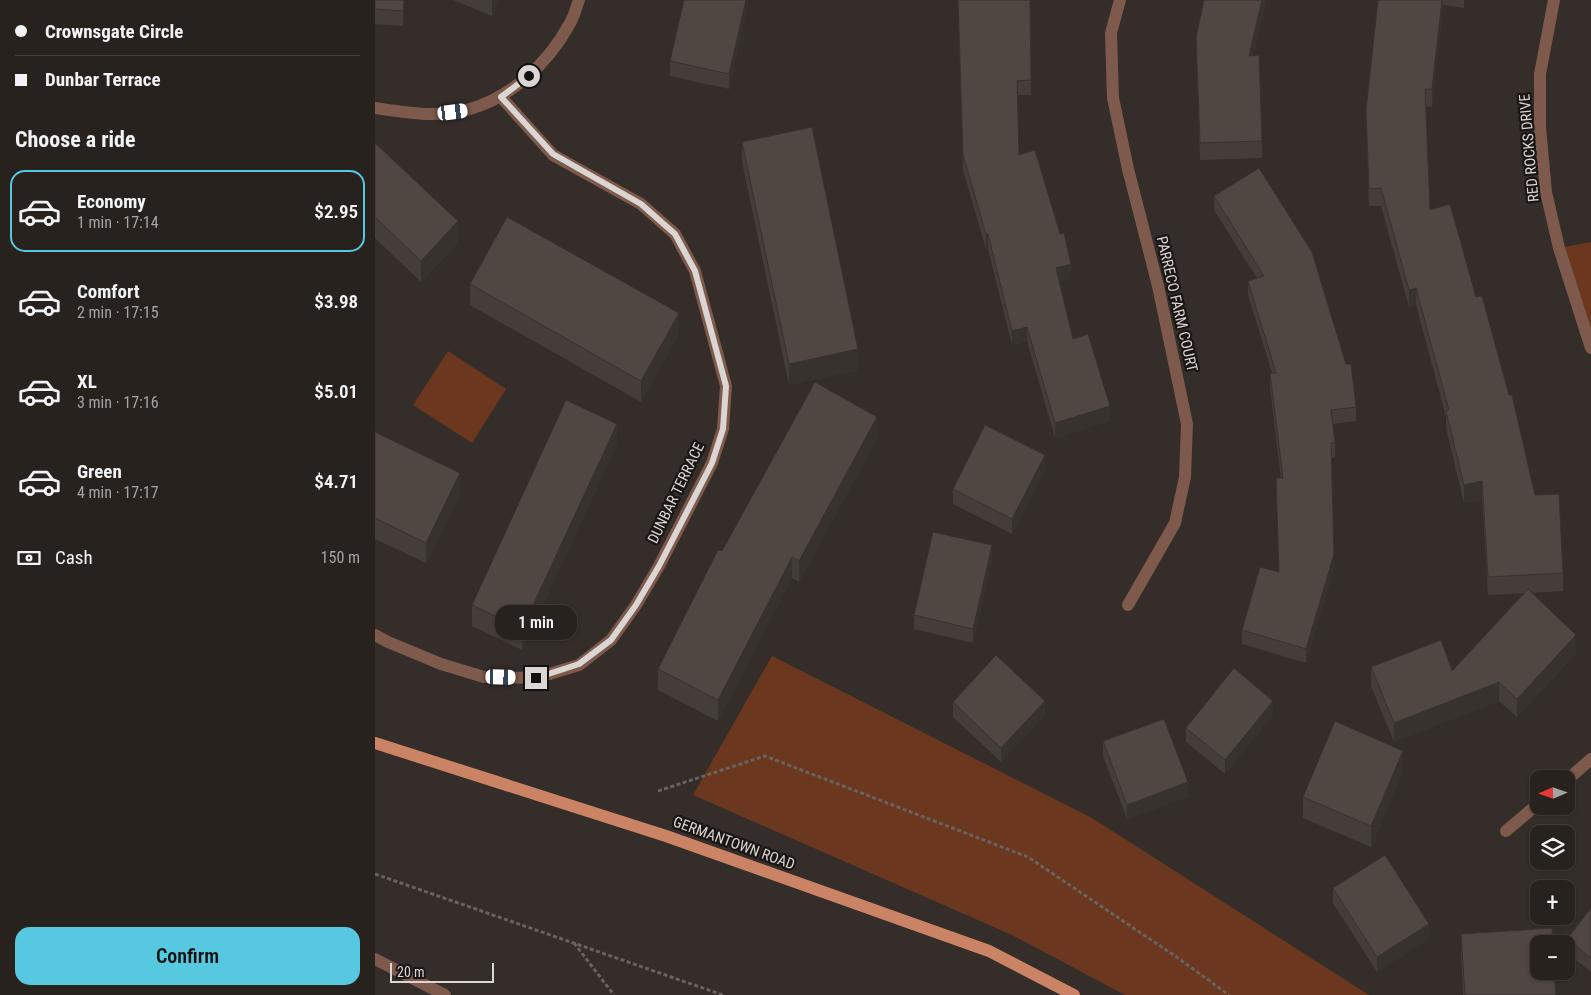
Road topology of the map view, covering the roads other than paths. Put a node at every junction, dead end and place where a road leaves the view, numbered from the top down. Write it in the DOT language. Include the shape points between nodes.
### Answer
graph roads {
  1 [pos="579,0"];
  2 [pos="1120,0"];
  3 [pos="1554,0"];
  4 [pos="501,97"];
  5 [pos="375,108"];
  6 [pos="1591,348"];
  7 [pos="1128,605"];
  8 [pos="375,635"];
  9 [pos="375,743"];
  10 [pos="1591,759"];
  11 [pos="1575,773"];
  12 [pos="1530,810"];
  13 [pos="1506,830"];
  14 [pos="375,959"];
  15 [pos="445,995"];
  16 [pos="1074,995"];
  1 -- 4 [label="street" via="570,24 553,50 529,76"];
  2 -- 7 [label="street, PARRECO FARM COURT" via="1111,33 1113,98 1187,424 1185,477 1175,523"];
  3 -- 6 [label="street, RED ROCKS DRIVE" via="1540,74 1540,127 1546,192 1559,248"];
  4 -- 5 [label="street" via="469,110 436,114"];
  4 -- 8 [label="street, DUNBAR TERRACE" via="553,154 641,204 675,234 695,271 726,386 723,429 712,463 636,605 611,640 579,664 536,678 484,677 441,664"];
  9 -- 16 [label="main road, GERMANTOWN ROAD" via="666,836 980,948"];
  10 -- 11 [label="street"];
  12 -- 13 [label="street"];
  14 -- 15 [label="street"];
}
